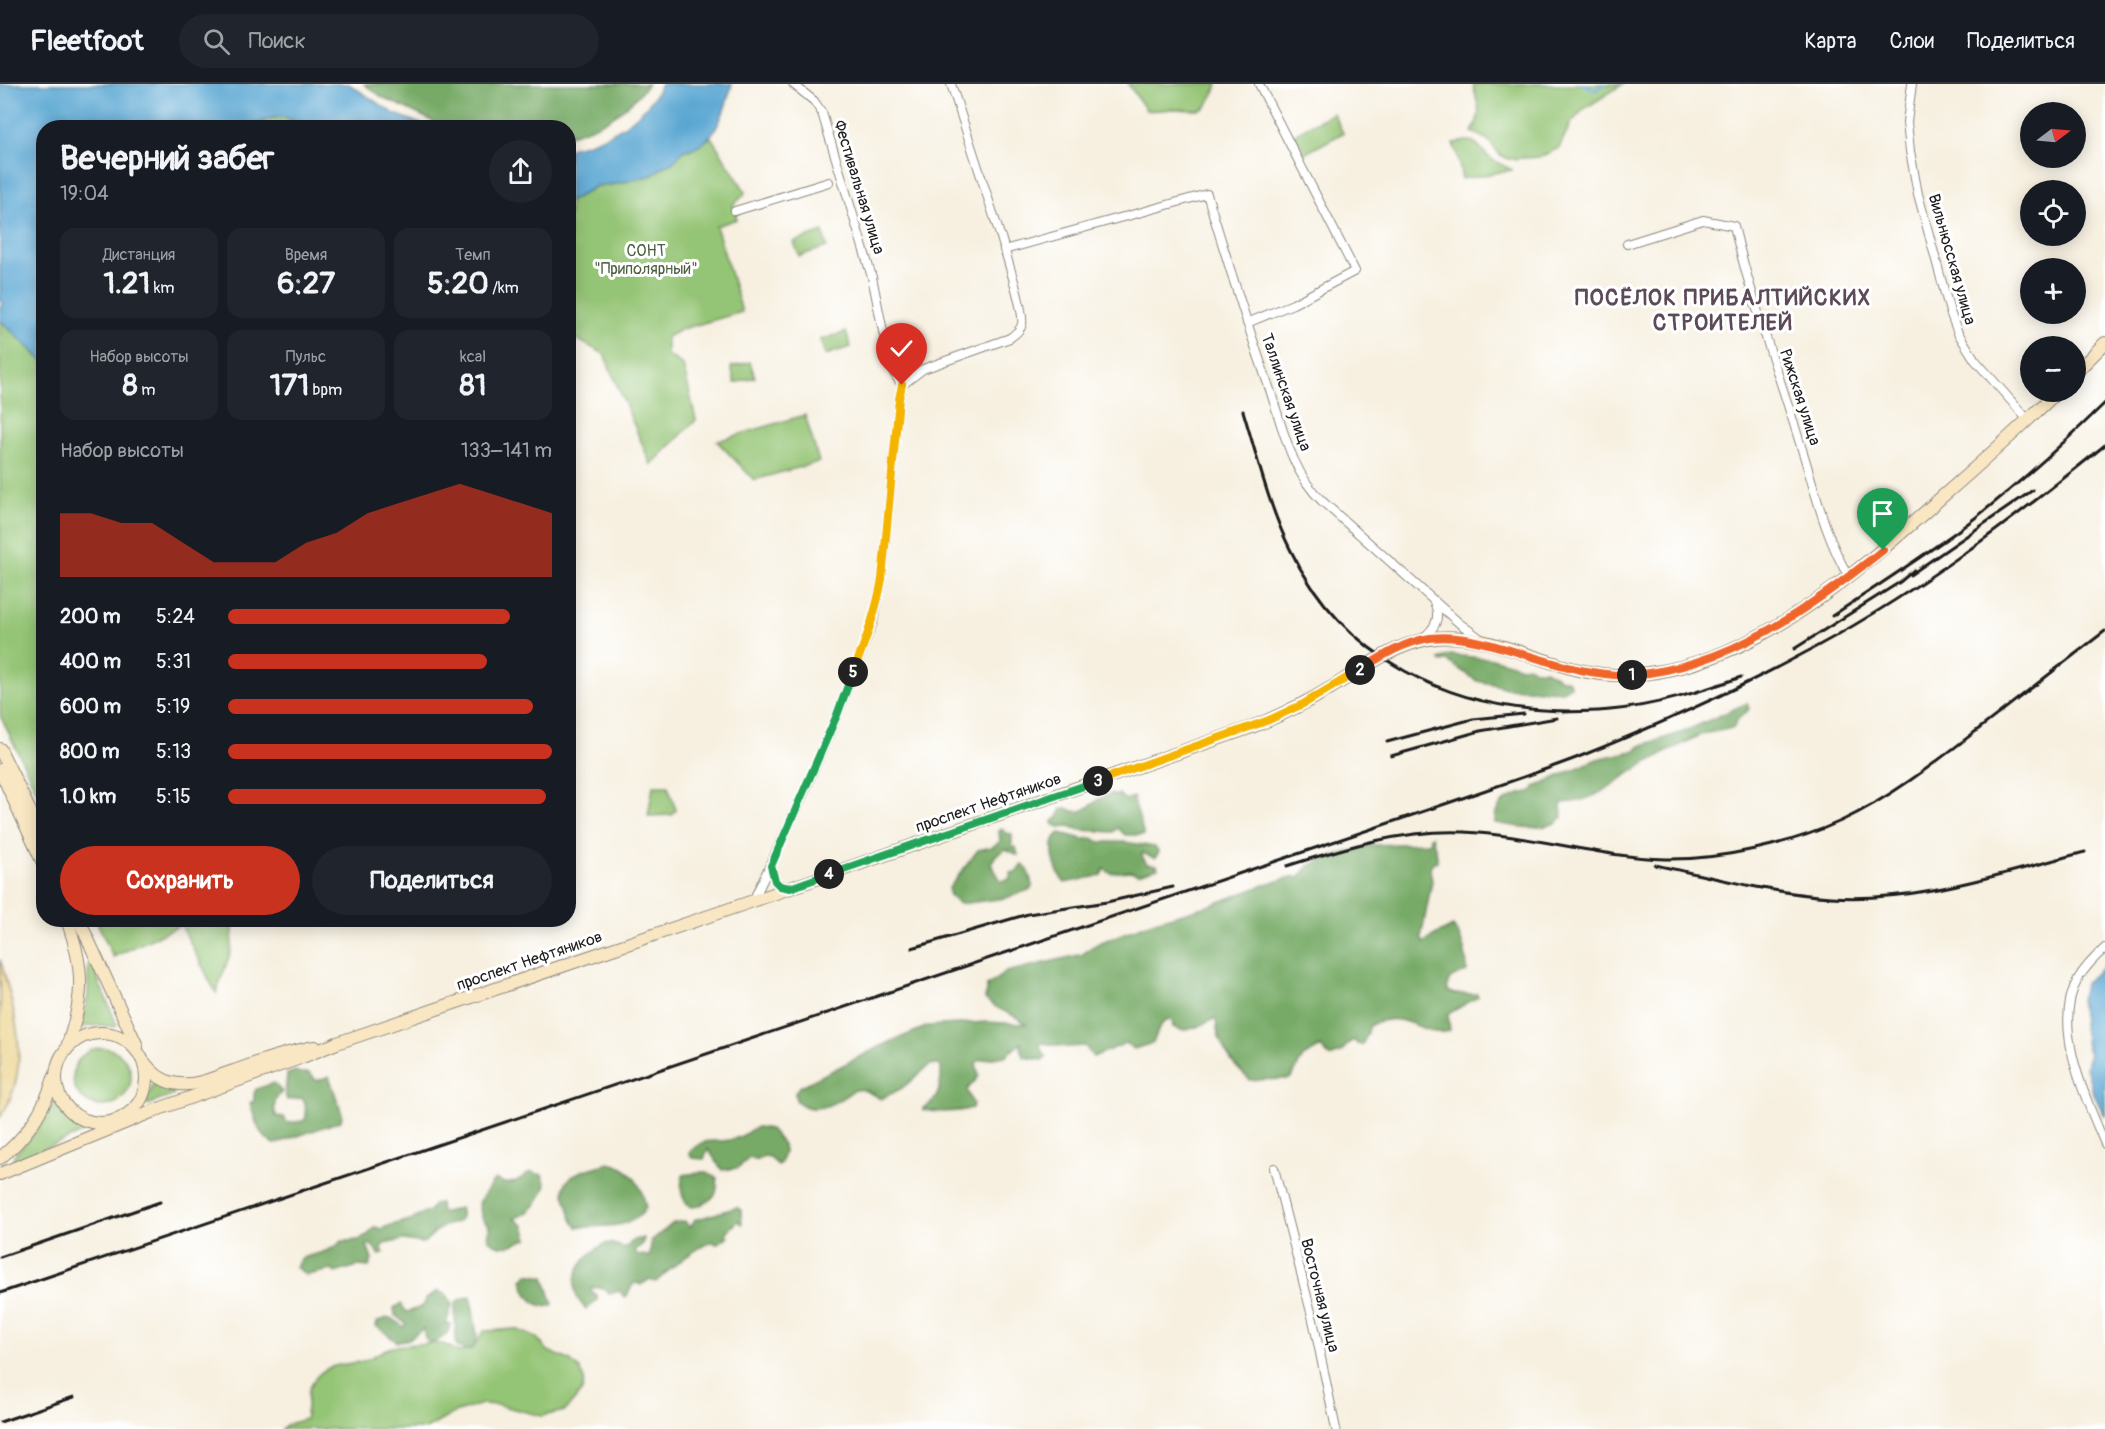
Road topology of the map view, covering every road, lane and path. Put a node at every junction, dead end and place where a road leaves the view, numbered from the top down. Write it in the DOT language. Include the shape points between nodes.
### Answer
graph roads {
  1 [pos="793,84"];
  2 [pos="951,84"];
  3 [pos="1259,84"];
  4 [pos="1912,84"];
  5 [pos="842,178"];
  6 [pos="735,211"];
  7 [pos="1627,244"];
  8 [pos="1005,250"];
  9 [pos="1247,323"];
  10 [pos="2105,343"];
  11 [pos="2086,362"];
  12 [pos="902,385"];
  13 [pos="2047,402"];
  14 [pos="2028,420"];
  15 [pos="1849,577"];
  16 [pos="1432,599"];
  17 [pos="1420,641"];
  18 [pos="1489,644"];
  19 [pos="0,749"];
  20 [pos="0,770"];
  21 [pos="36,823"];
  22 [pos="36,848"];
  23 [pos="771,866"];
  24 [pos="790,888"];
  25 [pos="753,901"];
  26 [pos="70,927"];
  27 [pos="83,927"];
  28 [pos="2105,948"];
  29 [pos="337,1042"];
  30 [pos="66,1050"];
  31 [pos="142,1058"];
  32 [pos="56,1071"];
  33 [pos="156,1110"];
  34 [pos="119,1120"];
  35 [pos="86,1140"];
  36 [pos="2105,1144"];
  37 [pos="0,1158"];
  38 [pos="1274,1168"];
  39 [pos="0,1174"];
  40 [pos="1336,1429"];
  1 -- 5 [label="street, Фестивальная улица" via="822,113"];
  2 -- 8 [label="street"];
  3 -- 9 [label="street, Таллинская улица" via="1355,271"];
  4 -- 14 [label="street, Вильнюсская улица" via="1907,122 1910,151 1955,327 1975,360"];
  5 -- 6 [label="street"];
  5 -- 12 [label="street, Фестивальная улица" via="871,276 889,362"];
  7 -- 15 [label="street, Рижская улица" via="1703,220 1734,226 1824,519"];
  8 -- 9 [label="street" via="1207,194"];
  8 -- 12 [label="street" via="1021,310 1020,329 1010,338 923,369"];
  9 -- 16 [label="street, Таллинская улица" via="1304,481"];
  10 -- 11 [label="main road"];
  12 -- 23 [label="street" via="882,579 873,622"];
  13 -- 14 [label="main road, проспект Нефтяников"];
  14 -- 15 [label="main road, проспект Нефтяников"];
  15 -- 18 [label="main road, проспект Нефтяников" via="1751,639 1709,658 1664,671 1600,674"];
  16 -- 17 [label="street" via="1438,611 1437,623"];
  16 -- 18 [label="street, Таллинская улица"];
  17 -- 18 [label="main road, проспект Нефтяников" via="1453,637"];
  17 -- 24 [label="main road, проспект Нефтяников" via="1390,652 1305,703 1249,728"];
  19 -- 21 [label="main road"];
  20 -- 22 [label="main road"];
  23 -- 24 [label="street" via="777,884"];
  23 -- 25 [label="street"];
  24 -- 25 [label="main road, проспект Нефтяников"];
  25 -- 29 [label="main road, проспект Нефтяников"];
  26 -- 30 [label="main road" via="81,978 78,1013"];
  27 -- 31 [label="main road"];
  28 -- 36 [label="street" via="2077,981 2068,1011 2073,1056"];
  29 -- 31 [label="main road" via="186,1084 165,1080"];
  29 -- 33 [label="main road, проспект Нефтяников"];
  30 -- 31 [label="main road" via="84,1036 108,1033 124,1039"];
  30 -- 32 [label="main road"];
  31 -- 34 [label="main road" via="147,1078 143,1095 134,1110"];
  32 -- 34 [label="main road" via="59,1095 74,1114 96,1123"];
  32 -- 37 [label="main road" via="37,1117"];
  33 -- 34 [label="main road"];
  33 -- 35 [label="main road, проспект Нефтяников"];
  34 -- 35 [label="main road"];
  35 -- 39 [label="main road, проспект Нефтяников"];
  38 -- 40 [label="street, Восточная улица"];
}
